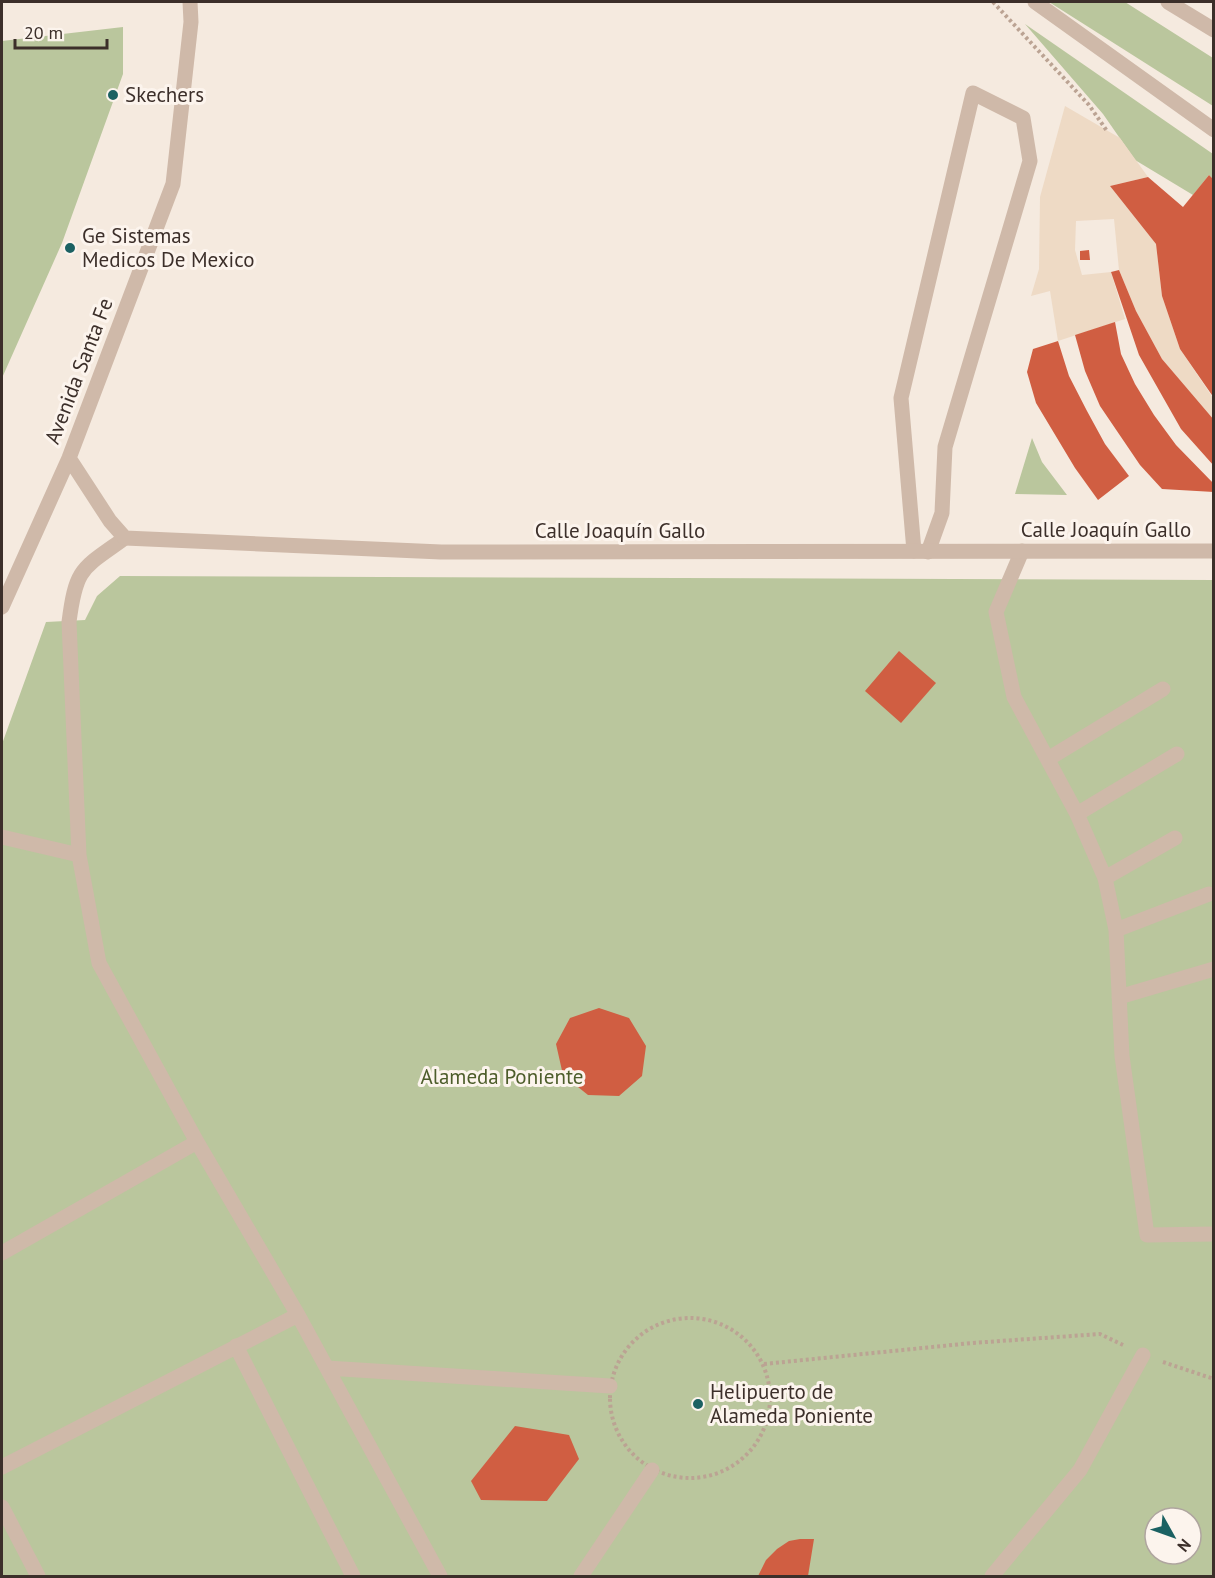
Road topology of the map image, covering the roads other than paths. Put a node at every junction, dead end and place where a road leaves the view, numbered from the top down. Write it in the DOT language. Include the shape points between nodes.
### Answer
graph roads {
  1 [pos="190,2"];
  2 [pos="1035,2"];
  3 [pos="1168,2"];
  4 [pos="1214,30"];
  5 [pos="1214,130"];
  6 [pos="69,458"];
  7 [pos="125,538"];
  8 [pos="921,551"];
  9 [pos="1022,551"];
  10 [pos="1214,551"];
  11 [pos="2,607"];
  12 [pos="1163,689"];
  13 [pos="1177,754"];
  14 [pos="1048,759"];
  15 [pos="1077,814"];
  16 [pos="2,837"];
  17 [pos="1175,838"];
  18 [pos="79,855"];
  19 [pos="1106,878"];
  20 [pos="1209,894"];
  21 [pos="1116,930"];
  22 [pos="1214,969"];
  23 [pos="1119,997"];
  24 [pos="197,1142"];
  25 [pos="1214,1234"];
  26 [pos="2,1253"];
  27 [pos="298,1315"];
  28 [pos="236,1346"];
  29 [pos="1143,1354"];
  30 [pos="327,1368"];
  31 [pos="610,1386"];
  32 [pos="2,1467"];
  33 [pos="652,1470"];
  34 [pos="2,1507"];
  35 [pos="38,1576"];
  36 [pos="353,1576"];
  37 [pos="440,1576"];
  38 [pos="581,1576"];
  39 [pos="992,1576"];
  1 -- 6 [label="street, Avenida Santa Fe" via="172,184"];
  2 -- 5 [label="street"];
  3 -- 4 [label="street"];
  6 -- 7 [label="street"];
  6 -- 11 [label="street, Avenida Santa Fe"];
  7 -- 8 [label="street, Calle Joaquín Gallo" via="441,552"];
  7 -- 18 [label="street" via="90,564 74,585 69,622"];
  8 -- 8 [label="street" via="942,513 945,447 1030,160 1023,118 974,93 901,398"];
  8 -- 9 [label="street, Calle Joaquín Gallo"];
  9 -- 10 [label="street, Calle Joaquín Gallo"];
  9 -- 14 [label="street" via="996,612 1014,697"];
  12 -- 14 [label="street"];
  13 -- 15 [label="street"];
  14 -- 15 [label="street"];
  15 -- 19 [label="street"];
  16 -- 18 [label="street"];
  17 -- 19 [label="street"];
  18 -- 24 [label="street" via="99,963"];
  19 -- 21 [label="street"];
  20 -- 21 [label="street"];
  21 -- 23 [label="street"];
  22 -- 23 [label="street"];
  23 -- 25 [label="street" via="1122,1056 1147,1235"];
  24 -- 26 [label="street"];
  24 -- 27 [label="street"];
  27 -- 28 [label="street"];
  27 -- 30 [label="street"];
  28 -- 32 [label="street"];
  28 -- 36 [label="street"];
  29 -- 39 [label="street" via="1080,1470"];
  30 -- 31 [label="street"];
  30 -- 37 [label="street"];
  33 -- 38 [label="street"];
  34 -- 35 [label="street"];
}
